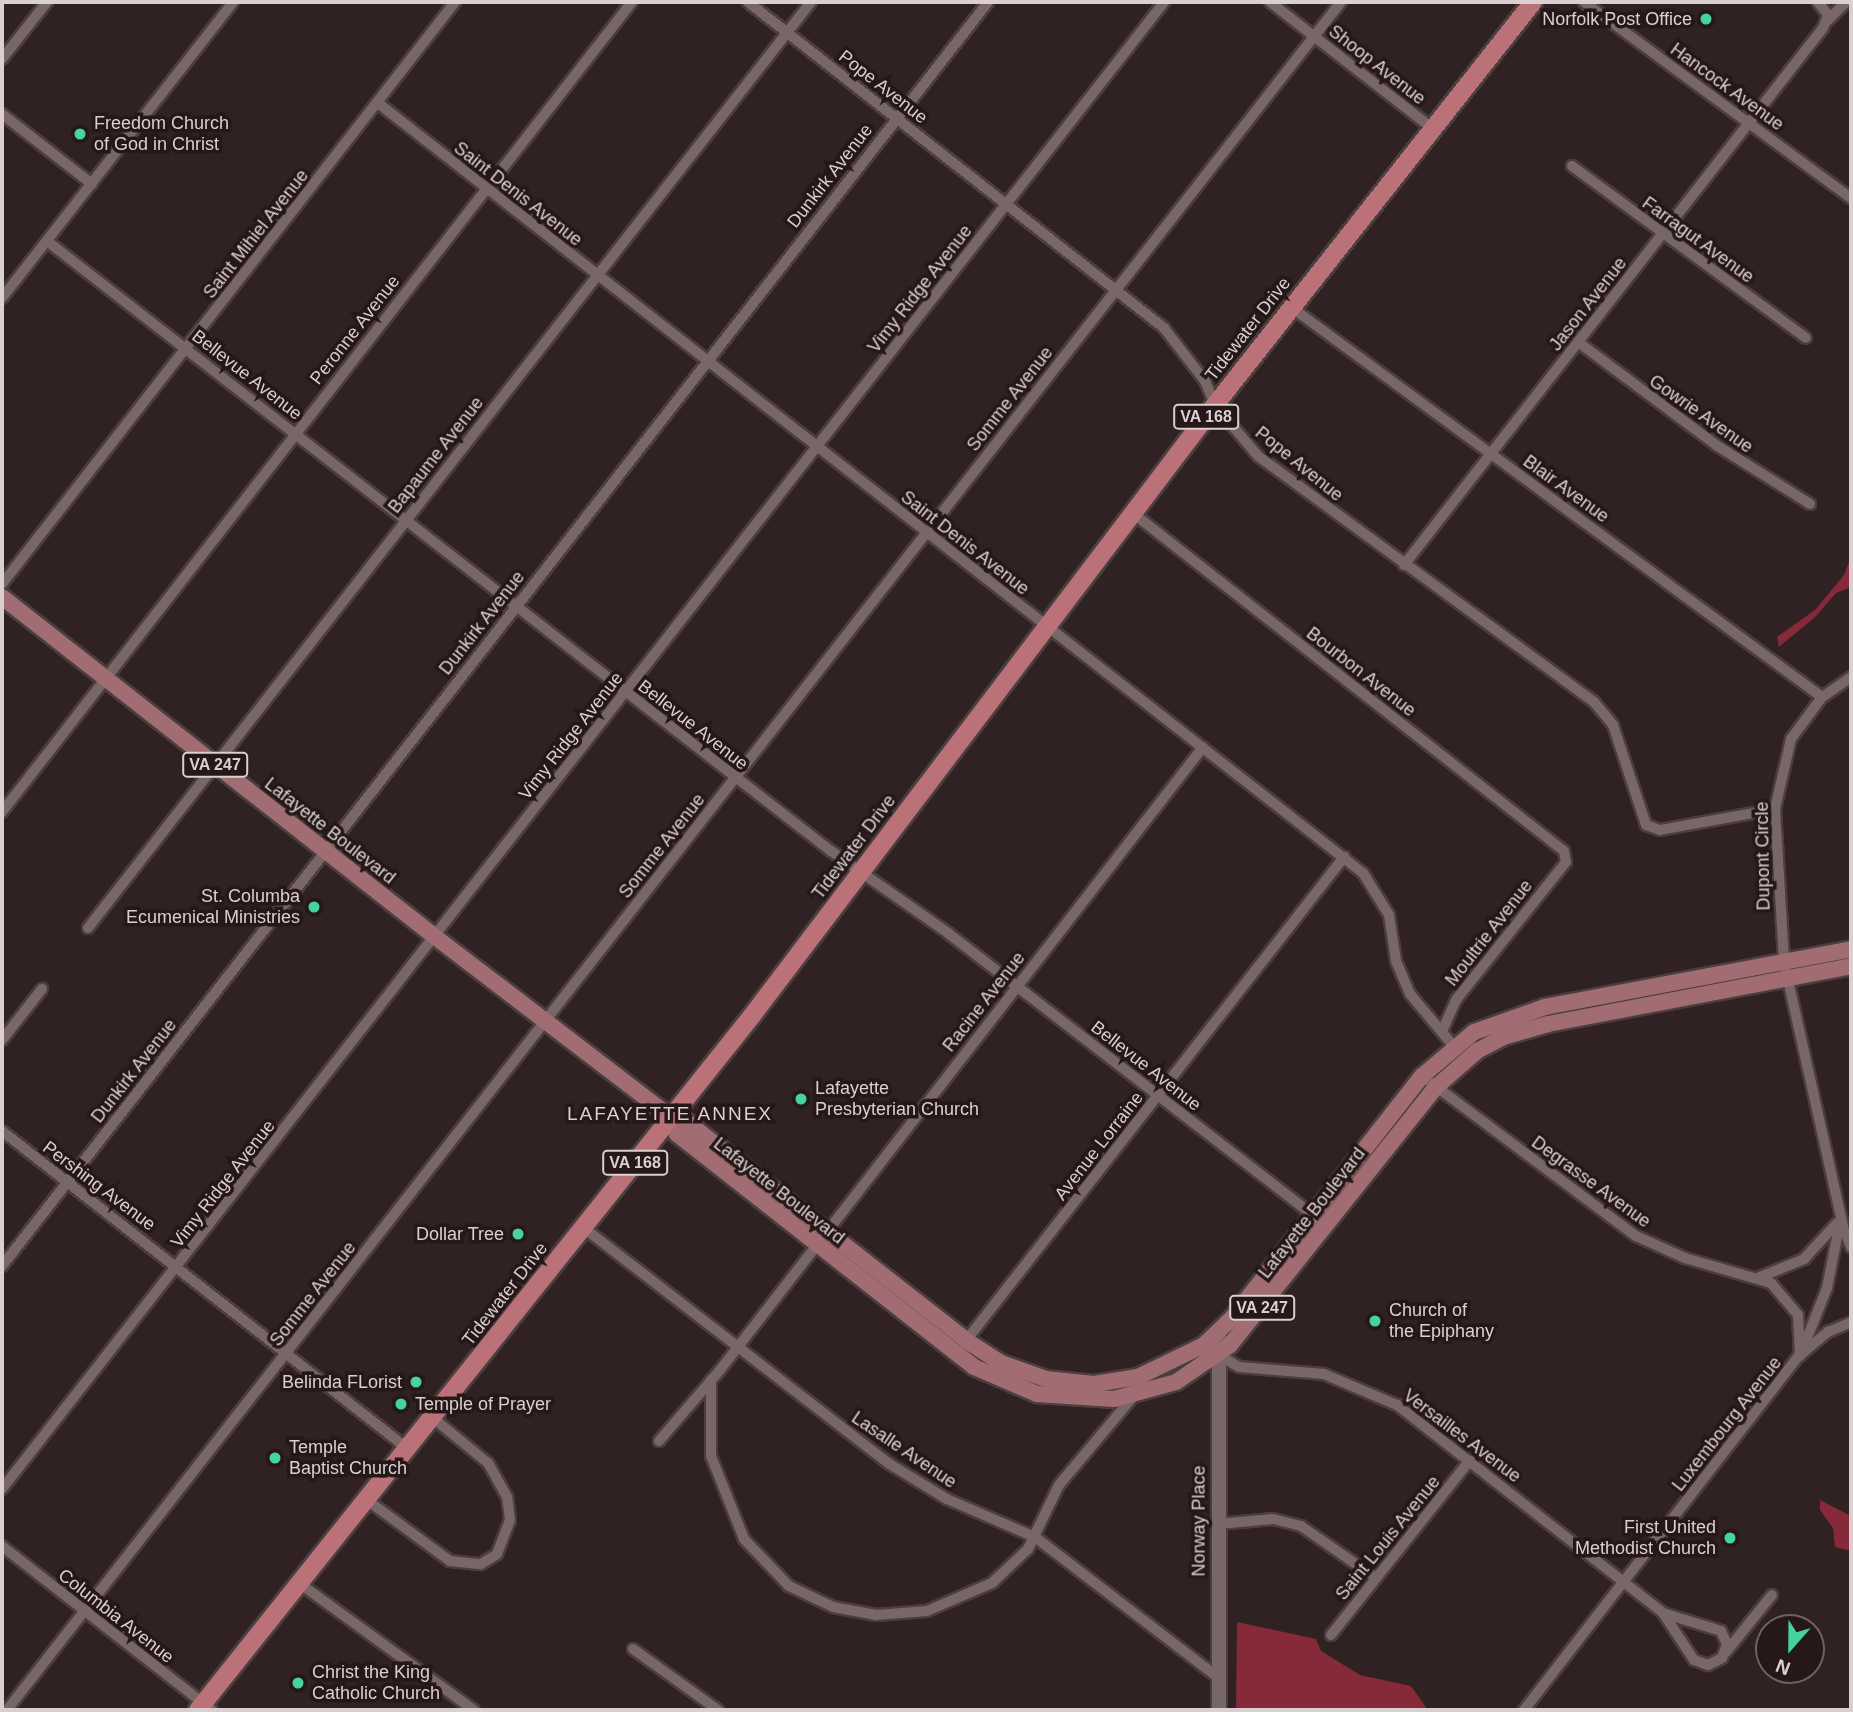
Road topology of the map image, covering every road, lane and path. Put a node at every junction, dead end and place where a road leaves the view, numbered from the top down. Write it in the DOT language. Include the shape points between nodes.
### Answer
graph roads {
  1 [pos="47,2"];
  2 [pos="233,2"];
  3 [pos="455,2"];
  4 [pos="632,2"];
  5 [pos="748,2"];
  6 [pos="811,2"];
  7 [pos="988,2"];
  8 [pos="1164,2"];
  9 [pos="1270,2"];
  10 [pos="1341,2"];
  11 [pos="1533,2"];
  12 [pos="1584,2"];
  13 [pos="1818,2"];
  14 [pos="1846,2"];
  15 [pos="1827,22"];
  16 [pos="787,32"];
  17 [pos="1315,36"];
  18 [pos="2,59"];
  19 [pos="378,103"];
  20 [pos="2,114"];
  21 [pos="895,118"];
  22 [pos="1749,123"];
  23 [pos="1432,128"];
  24 [pos="1572,166"];
  25 [pos="92,184"];
  26 [pos="486,190"];
  27 [pos="1851,198"];
  28 [pos="1007,204"];
  29 [pos="1664,234"];
  30 [pos="47,241"];
  31 [pos="597,276"];
  32 [pos="1116,290"];
  33 [pos="2,298"];
  34 [pos="1291,307"];
  35 [pos="1806,338"];
  36 [pos="1578,342"];
  37 [pos="187,348"];
  38 [pos="707,361"];
  39 [pos="1215,405"];
  40 [pos="296,433"];
  41 [pos="816,446"];
  42 [pos="1491,454"];
  43 [pos="1811,503"];
  44 [pos="1134,514"];
  45 [pos="405,520"];
  46 [pos="927,533"];
  47 [pos="1404,565"];
  48 [pos="2,584"];
  49 [pos="2,597"];
  50 [pos="515,606"];
  51 [pos="1047,627"];
  52 [pos="1851,677"];
  53 [pos="105,679"];
  54 [pos="625,693"];
  55 [pos="1822,697"];
  56 [pos="1203,747"];
  57 [pos="214,764"];
  58 [pos="735,777"];
  59 [pos="1775,809"];
  60 [pos="2,812"];
  61 [pos="325,851"];
  62 [pos="1566,856"];
  63 [pos="1344,857"];
  64 [pos="863,871"];
  65 [pos="88,928"];
  66 [pos="434,936"];
  67 [pos="1851,949"];
  68 [pos="1784,961"];
  69 [pos="1851,966"];
  70 [pos="1788,978"];
  71 [pos="1016,985"];
  72 [pos="43,989"];
  73 [pos="546,1021"];
  74 [pos="1442,1032"];
  75 [pos="2,1040"];
  76 [pos="1453,1045"];
  77 [pos="1465,1059"];
  78 [pos="1422,1076"];
  79 [pos="1436,1087"];
  80 [pos="1158,1095"];
  81 [pos="671,1117"];
  82 [pos="2,1131"];
  83 [pos="67,1182"];
  84 [pos="1313,1216"];
  85 [pos="1841,1218"];
  86 [pos="1326,1226"];
  87 [pos="584,1228"];
  88 [pos="826,1231"];
  89 [pos="816,1244"];
  90 [pos="1851,1247"];
  91 [pos="2,1266"];
  92 [pos="178,1266"];
  93 [pos="1760,1277"];
  94 [pos="1851,1322"];
  95 [pos="1219,1332"];
  96 [pos="967,1340"];
  97 [pos="738,1346"];
  98 [pos="287,1352"];
  99 [pos="956,1354"];
  100 [pos="1219,1355"];
  101 [pos="1799,1356"];
  102 [pos="1138,1377"];
  103 [pos="711,1380"];
  104 [pos="1137,1395"];
  105 [pos="433,1418"];
  106 [pos="659,1441"];
  107 [pos="409,1449"];
  108 [pos="1470,1461"];
  109 [pos="2,1489"];
  110 [pos="367,1500"];
  111 [pos="1218,1524"];
  112 [pos="1035,1537"];
  113 [pos="2,1546"];
  114 [pos="1376,1578"];
  115 [pos="1625,1580"];
  116 [pos="299,1583"];
  117 [pos="1772,1595"];
  118 [pos="85,1612"];
  119 [pos="1662,1613"];
  120 [pos="1331,1635"];
  121 [pos="633,1649"];
  122 [pos="1726,1652"];
  123 [pos="1219,1678"];
  124 [pos="205,1708"];
  125 [pos="468,1709"];
  126 [pos="7,1710"];
  127 [pos="719,1710"];
  128 [pos="1219,1710"];
  129 [pos="1524,1710"];
  1 -- 18 [label="street"];
  2 -- 25 [label="street"];
  3 -- 19 [label="street, Saint Mihiel Avenue"];
  4 -- 26 [label="street, Peronne Avenue"];
  5 -- 16 [label="street, Pope Avenue"];
  6 -- 16 [label="street, Bapaume Avenue"];
  7 -- 21 [label="street, Dunkirk Avenue"];
  8 -- 28 [label="street, Vimy Ridge Avenue"];
  9 -- 17 [label="street, Shoop Avenue"];
  10 -- 17 [label="street, Somme Avenue"];
  11 -- 23 [label="highway, Tidewater Drive / VA 168"];
  12 -- 22 [label="street, Hancock Avenue"];
  13 -- 15 [label="street" via="1826,8"];
  14 -- 15 [label="street"];
  15 -- 22 [label="street, Jason Avenue"];
  16 -- 21 [label="street, Pope Avenue"];
  16 -- 31 [label="street, Bapaume Avenue"];
  17 -- 23 [label="street, Shoop Avenue"];
  17 -- 32 [label="street, Somme Avenue"];
  19 -- 26 [label="street, Saint Denis Avenue"];
  19 -- 37 [label="street, Saint Mihiel Avenue"];
  20 -- 25 [label="street"];
  21 -- 28 [label="street, Pope Avenue"];
  21 -- 38 [label="street, Dunkirk Avenue"];
  22 -- 27 [label="street, Hancock Avenue"];
  22 -- 29 [label="street, Jason Avenue"];
  23 -- 34 [label="highway, Tidewater Drive / VA 168"];
  24 -- 29 [label="street, Farragut Avenue"];
  25 -- 30 [label="street"];
  26 -- 31 [label="street, Saint Denis Avenue"];
  26 -- 40 [label="street, Peronne Avenue"];
  28 -- 32 [label="street, Pope Avenue"];
  28 -- 41 [label="street, Vimy Ridge Avenue"];
  29 -- 35 [label="street, Farragut Avenue"];
  29 -- 36 [label="street, Jason Avenue"];
  30 -- 33 [label="street"];
  30 -- 37 [label="street, Bellevue Avenue"];
  31 -- 38 [label="street, Saint Denis Avenue"];
  31 -- 45 [label="street, Bapaume Avenue"];
  32 -- 39 [label="street, Pope Avenue" via="1164,328 1205,381"];
  32 -- 46 [label="street, Somme Avenue"];
  34 -- 39 [label="highway, Tidewater Drive / VA 168"];
  34 -- 42 [label="street, Blair Avenue"];
  36 -- 42 [label="street, Jason Avenue"];
  36 -- 43 [label="street, Gowrie Avenue" via="1716,445"];
  37 -- 40 [label="street, Bellevue Avenue"];
  37 -- 48 [label="street, Saint Mihiel Avenue"];
  38 -- 41 [label="street, Saint Denis Avenue"];
  38 -- 50 [label="street, Dunkirk Avenue"];
  39 -- 44 [label="highway, Tidewater Drive / VA 168"];
  39 -- 47 [label="street, Pope Avenue" via="1258,456"];
  40 -- 45 [label="street, Bellevue Avenue"];
  40 -- 53 [label="street, Peronne Avenue"];
  41 -- 46 [label="street, Saint Denis Avenue"];
  41 -- 54 [label="street, Vimy Ridge Avenue"];
  42 -- 47 [label="street, Jason Avenue"];
  42 -- 55 [label="street, Blair Avenue"];
  44 -- 51 [label="highway, Tidewater Drive / VA 168"];
  44 -- 62 [label="street, Bourbon Avenue"];
  45 -- 50 [label="street, Bellevue Avenue"];
  45 -- 57 [label="street, Bapaume Avenue"];
  46 -- 51 [label="street, Saint Denis Avenue"];
  46 -- 58 [label="street, Somme Avenue"];
  47 -- 59 [label="street, Pope Avenue" via="1605,714 1646,825 1660,830"];
  49 -- 53 [label="main road, Lafayette Boulevard / VA 247"];
  50 -- 54 [label="street, Bellevue Avenue"];
  50 -- 61 [label="street, Dunkirk Avenue"];
  51 -- 56 [label="street, Saint Denis Avenue"];
  51 -- 64 [label="highway, Tidewater Drive / VA 168"];
  52 -- 55 [label="street, Dupont Circle"];
  53 -- 57 [label="main road, Lafayette Boulevard / VA 247"];
  53 -- 60 [label="street, Peronne Avenue"];
  54 -- 58 [label="street, Bellevue Avenue"];
  54 -- 66 [label="street, Vimy Ridge Avenue"];
  55 -- 59 [label="street, Dupont Circle" via="1791,739"];
  56 -- 63 [label="street, Saint Denis Avenue"];
  56 -- 71 [label="street, Racine Avenue"];
  57 -- 61 [label="main road, Lafayette Boulevard / VA 247"];
  57 -- 65 [label="street, Bapaume Avenue"];
  58 -- 64 [label="street, Bellevue Avenue"];
  58 -- 73 [label="street, Somme Avenue"];
  59 -- 68 [label="street, Dupont Circle"];
  61 -- 66 [label="main road, Lafayette Boulevard / VA 247"];
  61 -- 83 [label="street, Dunkirk Avenue"];
  62 -- 74 [label="street, Moultrie Avenue" via="1456,1000"];
  63 -- 74 [label="street, Saint Denis Avenue" via="1381,898 1401,976"];
  63 -- 80 [label="street, Avenue Lorraine"];
  64 -- 71 [label="street, Bellevue Avenue"];
  64 -- 81 [label="highway, Tidewater Drive / VA 168"];
  66 -- 73 [label="main road, Lafayette Boulevard / VA 247"];
  66 -- 92 [label="street, Vimy Ridge Avenue"];
  67 -- 68 [label="main road, Lafayette Boulevard / VA 247"];
  68 -- 70 [label="street, Dupont Circle"];
  68 -- 76 [label="main road, Lafayette Boulevard / VA 247" via="1518,1013"];
  69 -- 70 [label="main road, Lafayette Boulevard / VA 247"];
  70 -- 77 [label="main road, Lafayette Boulevard / VA 247" via="1522,1030"];
  70 -- 85 [label="street, Dupont Circle"];
  71 -- 80 [label="street, Bellevue Avenue"];
  71 -- 88 [label="street, Racine Avenue"];
  72 -- 75 [label="street"];
  73 -- 81 [label="main road, Lafayette Boulevard / VA 247"];
  73 -- 98 [label="street, Somme Avenue"];
  74 -- 76 [label="street, Saint Denis Avenue"];
  76 -- 77 [label="street, Saint Denis Avenue"];
  76 -- 78 [label="main road, Lafayette Boulevard / VA 247"];
  77 -- 79 [label="main road, Lafayette Boulevard / VA 247"];
  78 -- 79 [label="street, Degrasse Avenue"];
  78 -- 84 [label="main road, Lafayette Boulevard / VA 247"];
  79 -- 86 [label="main road, Lafayette Boulevard / VA 247"];
  79 -- 93 [label="street, Degrasse Avenue" via="1636,1236 1685,1258"];
  80 -- 84 [label="street, Bellevue Avenue"];
  80 -- 96 [label="street, Avenue Lorraine"];
  81 -- 87 [label="highway, Tidewater Drive / VA 168"];
  81 -- 88 [label="main road, Lafayette Boulevard / VA 247" via="687,1122"];
  81 -- 89 [label="main road, Lafayette Boulevard / VA 247" via="677,1134"];
  82 -- 83 [label="street, Pershing Avenue"];
  83 -- 91 [label="street, Dunkirk Avenue"];
  83 -- 92 [label="street, Pershing Avenue"];
  84 -- 86 [label="street, Bellevue Avenue"];
  84 -- 95 [label="main road, Lafayette Boulevard / VA 247"];
  85 -- 90 [label="street, Dupont Circle"];
  85 -- 93 [label="street" via="1804,1259"];
  85 -- 101 [label="street, Luxembourg Avenue" via="1827,1288"];
  86 -- 100 [label="main road, Lafayette Boulevard / VA 247" via="1243,1332"];
  87 -- 97 [label="street, Lasalle Avenue"];
  87 -- 105 [label="highway, Tidewater Drive / VA 168"];
  88 -- 89 [label="street, Racine Avenue"];
  88 -- 96 [label="main road, Lafayette Boulevard / VA 247"];
  89 -- 97 [label="street, Racine Avenue"];
  89 -- 99 [label="main road, Lafayette Boulevard / VA 247"];
  92 -- 98 [label="street, Pershing Avenue"];
  92 -- 109 [label="street, Vimy Ridge Avenue"];
  93 -- 101 [label="street, Degrasse Avenue" via="1783,1292 1798,1315"];
  94 -- 101 [label="street, Luxembourg Avenue" via="1828,1332"];
  95 -- 100 [label="street, Norway Place"];
  95 -- 102 [label="main road, Lafayette Boulevard / VA 247" via="1183,1359"];
  96 -- 99 [label="street, Avenue Lorraine"];
  96 -- 102 [label="main road, Lafayette Boulevard / VA 247" via="1001,1363 1046,1379 1094,1384"];
  97 -- 103 [label="street, Racine Avenue"];
  97 -- 112 [label="street, Lasalle Avenue" via="920,1484"];
  98 -- 107 [label="street, Pershing Avenue"];
  98 -- 118 [label="street, Somme Avenue"];
  99 -- 104 [label="main road, Lafayette Boulevard / VA 247" via="999,1381 1037,1394 1090,1401"];
  100 -- 104 [label="main road, Lafayette Boulevard / VA 247" via="1176,1382"];
  100 -- 108 [label="street, Versailles Avenue" via="1239,1367 1306,1369 1353,1384 1396,1405"];
  100 -- 111 [label="street, Norway Place"];
  101 -- 115 [label="street, Luxembourg Avenue"];
  102 -- 104 [label="street"];
  103 -- 106 [label="street, Racine Avenue"];
  103 -- 112 [label="street" via="711,1456 727,1506 757,1557 810,1597 857,1613 927,1611 992,1583"];
  104 -- 112 [label="street" via="1059,1485"];
  105 -- 107 [label="highway, Tidewater Drive / VA 168"];
  105 -- 110 [label="street" via="488,1463 507,1497 510,1520 497,1554 472,1565 450,1561"];
  107 -- 110 [label="highway, Tidewater Drive / VA 168"];
  108 -- 114 [label="street, Saint Louis Avenue"];
  108 -- 115 [label="street, Versailles Avenue"];
  110 -- 116 [label="highway, Tidewater Drive / VA 168"];
  111 -- 114 [label="street" via="1273,1519 1301,1526"];
  111 -- 123 [label="street, Norway Place"];
  112 -- 123 [label="street, Lasalle Avenue"];
  113 -- 118 [label="street, Columbia Avenue"];
  114 -- 120 [label="street, Saint Louis Avenue"];
  115 -- 119 [label="street, Versailles Avenue"];
  115 -- 129 [label="street, Luxembourg Avenue"];
  116 -- 124 [label="highway, Tidewater Drive / VA 168"];
  116 -- 125 [label="street"];
  117 -- 122 [label="street"];
  118 -- 124 [label="street, Columbia Avenue"];
  118 -- 126 [label="street, Somme Avenue"];
  119 -- 122 [label="street" via="1715,1626 1726,1637"];
  119 -- 122 [label="street" via="1694,1660 1709,1665"];
  121 -- 127 [label="street"];
  123 -- 128 [label="street, Norway Place"];
}
